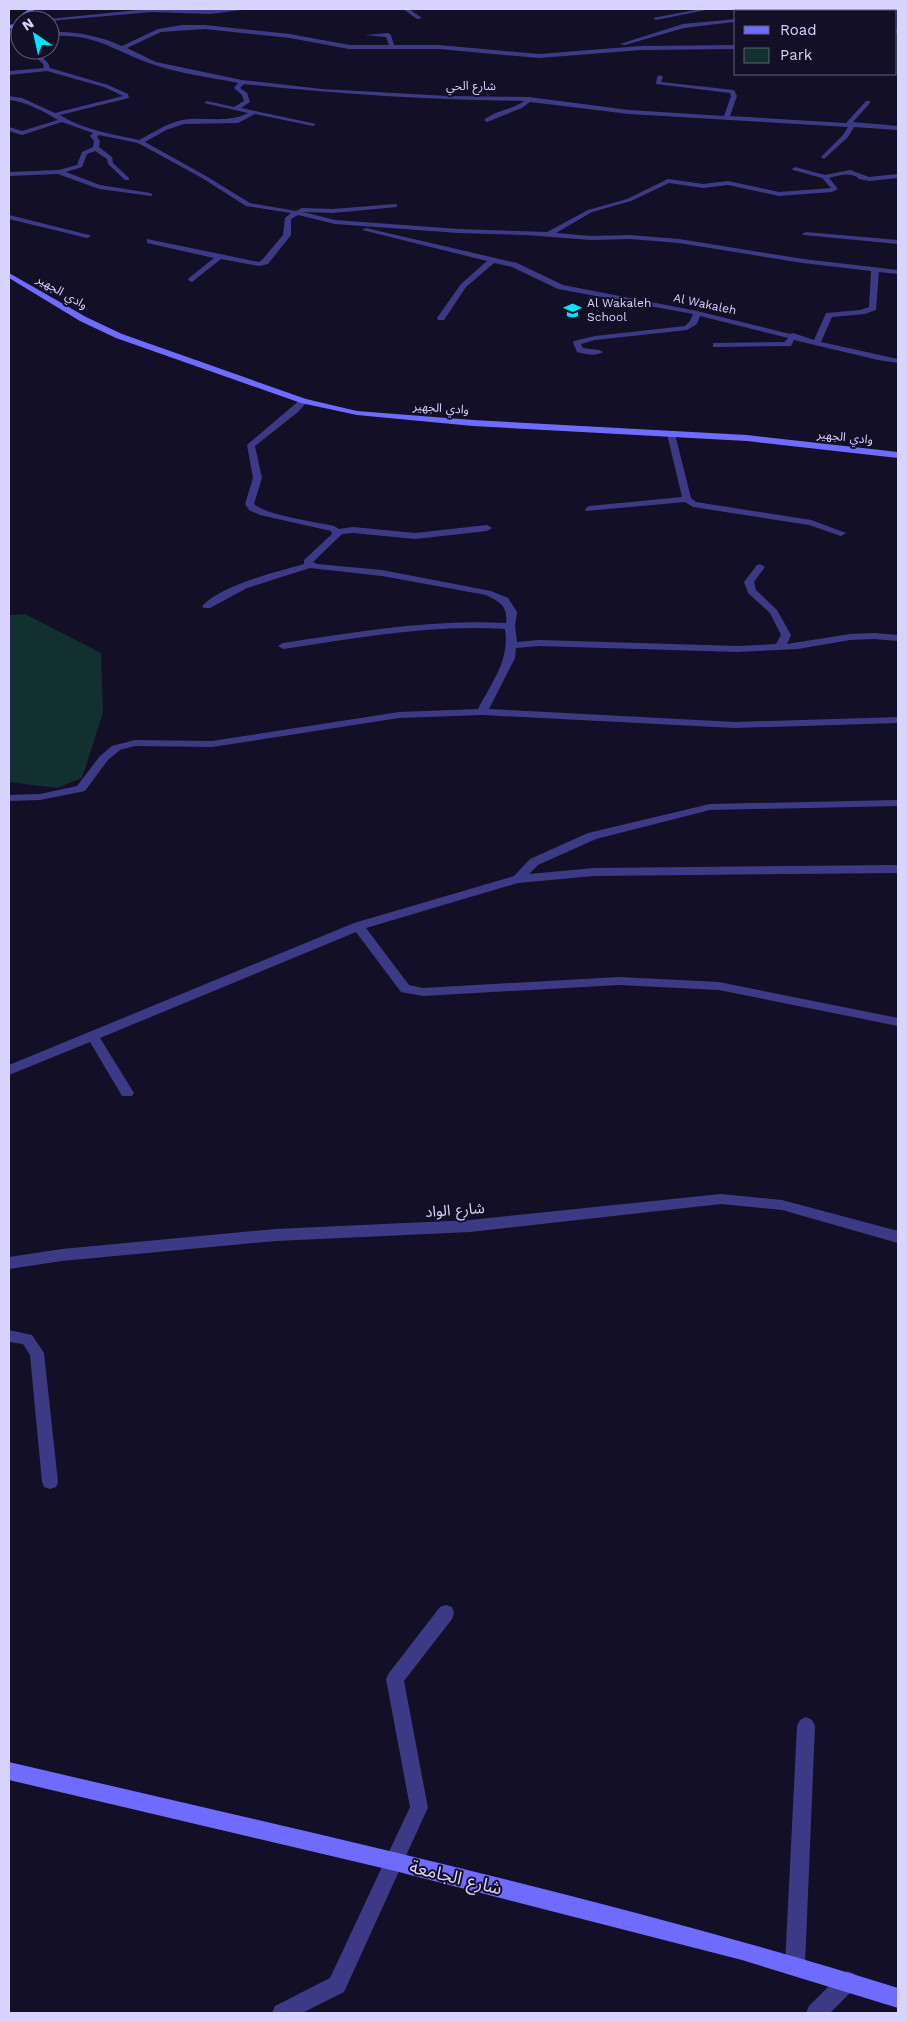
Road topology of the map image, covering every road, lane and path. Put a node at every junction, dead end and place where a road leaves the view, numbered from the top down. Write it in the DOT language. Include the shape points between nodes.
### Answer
graph roads {
  1 [pos="247,9"];
  2 [pos="406,9"];
  3 [pos="708,9"];
  4 [pos="60,18"];
  5 [pos="419,18"];
  6 [pos="656,18"];
  7 [pos="734,20"];
  8 [pos="60,33"];
  9 [pos="368,35"];
  10 [pos="392,47"];
  11 [pos="734,47"];
  12 [pos="716,48"];
  13 [pos="121,49"];
  14 [pos="610,50"];
  15 [pos="734,53"];
  16 [pos="42,60"];
  17 [pos="48,69"];
  18 [pos="9,73"];
  19 [pos="660,77"];
  20 [pos="242,82"];
  21 [pos="527,97"];
  22 [pos="9,98"];
  23 [pos="868,102"];
  24 [pos="207,103"];
  25 [pos="234,109"];
  26 [pos="252,112"];
  27 [pos="53,115"];
  28 [pos="726,118"];
  29 [pos="63,120"];
  30 [pos="487,120"];
  31 [pos="313,124"];
  32 [pos="851,124"];
  33 [pos="898,128"];
  34 [pos="9,129"];
  35 [pos="99,133"];
  36 [pos="140,142"];
  37 [pos="96,148"];
  38 [pos="824,157"];
  39 [pos="795,169"];
  40 [pos="59,172"];
  41 [pos="9,174"];
  42 [pos="898,176"];
  43 [pos="825,177"];
  44 [pos="127,179"];
  45 [pos="150,195"];
  46 [pos="394,206"];
  47 [pos="296,212"];
  48 [pos="9,217"];
  49 [pos="335,222"];
  50 [pos="548,234"];
  51 [pos="806,234"];
  52 [pos="87,236"];
  53 [pos="150,241"];
  54 [pos="898,242"];
  55 [pos="219,257"];
  56 [pos="493,260"];
  57 [pos="875,269"];
  58 [pos="898,272"];
  59 [pos="9,275"];
  60 [pos="192,280"];
  61 [pos="697,313"];
  62 [pos="441,318"];
  63 [pos="793,335"];
  64 [pos="816,342"];
  65 [pos="716,345"];
  66 [pos="599,352"];
  67 [pos="898,361"];
  68 [pos="304,401"];
  69 [pos="671,434"];
  70 [pos="898,455"];
  71 [pos="687,499"];
  72 [pos="589,509"];
  73 [pos="488,528"];
  74 [pos="336,532"];
  75 [pos="841,533"];
  76 [pos="311,564"];
  77 [pos="760,567"];
  78 [pos="207,606"];
  79 [pos="510,626"];
  80 [pos="898,638"];
  81 [pos="283,646"];
  82 [pos="511,646"];
  83 [pos="780,647"];
  84 [pos="482,712"];
  85 [pos="898,720"];
  86 [pos="9,798"];
  87 [pos="898,803"];
  88 [pos="898,870"];
  89 [pos="518,878"];
  90 [pos="358,926"];
  91 [pos="898,1022"];
  92 [pos="92,1034"];
  93 [pos="9,1070"];
  94 [pos="127,1093"];
  95 [pos="898,1237"];
  96 [pos="9,1263"];
  97 [pos="9,1336"];
  98 [pos="50,1482"];
  99 [pos="446,1613"];
  100 [pos="806,1726"];
  101 [pos="9,1771"];
  102 [pos="395,1862"];
  103 [pos="795,1965"];
  104 [pos="848,1981"];
  105 [pos="898,1998"];
  106 [pos="282,2013"];
  107 [pos="816,2013"];
  1 -- 4 [label="street" via="210,12 152,10"];
  2 -- 5 [label="street"];
  3 -- 6 [label="street"];
  7 -- 14 [label="street" via="683,26 614,46"];
  8 -- 13 [label="street, شارع الحي" via="90,37"];
  9 -- 10 [label="street" via="388,35"];
  10 -- 13 [label="street" via="348,47 205,26 160,30"];
  10 -- 14 [label="street" via="445,47 551,56"];
  11 -- 12 [label="street"];
  12 -- 14 [label="street"];
  12 -- 15 [label="street"];
  13 -- 20 [label="street, شارع الحي" via="154,63"];
  16 -- 17 [label="street"];
  17 -- 18 [label="street"];
  17 -- 27 [label="street" via="106,86 128,97"];
  19 -- 28 [label="street" via="658,83 732,91 734,96"];
  20 -- 21 [label="street, شارع الحي" via="379,95"];
  20 -- 25 [label="street" via="237,88 245,94 247,102"];
  21 -- 28 [label="street, شارع الحي" via="629,112"];
  21 -- 30 [label="street" via="517,110"];
  22 -- 27 [label="street" via="20,99"];
  23 -- 32 [label="street"];
  24 -- 25 [label="street"];
  25 -- 26 [label="street"];
  26 -- 31 [label="street"];
  26 -- 36 [label="street" via="238,121 183,122"];
  27 -- 29 [label="street"];
  28 -- 32 [label="street, شارع الحي"];
  29 -- 34 [label="street" via="22,133"];
  29 -- 35 [label="street"];
  32 -- 33 [label="street, شارع الحي"];
  32 -- 38 [label="street" via="846,136"];
  35 -- 36 [label="street"];
  35 -- 37 [label="street" via="93,136 97,141"];
  36 -- 47 [label="street" via="248,205"];
  37 -- 40 [label="street" via="84,152 80,166"];
  37 -- 44 [label="street" via="110,158 110,163"];
  39 -- 43 [label="street"];
  40 -- 41 [label="street"];
  40 -- 45 [label="street" via="99,187"];
  42 -- 43 [label="street" via="869,179 850,172"];
  43 -- 50 [label="street" via="835,189 780,194 728,183 703,186 668,181 629,200 590,211"];
  46 -- 47 [label="street"];
  47 -- 49 [label="street"];
  47 -- 55 [label="street" via="288,218 287,236 266,262 259,264"];
  48 -- 52 [label="street"];
  49 -- 50 [label="street"];
  49 -- 56 [label="street, Al Wakaleh"];
  50 -- 57 [label="street" via="679,241"];
  51 -- 54 [label="street"];
  53 -- 55 [label="street"];
  55 -- 60 [label="street"];
  56 -- 61 [label="street, Al Wakaleh" via="514,265 561,287"];
  56 -- 62 [label="street" via="456,292"];
  57 -- 58 [label="street"];
  57 -- 64 [label="street" via="874,308 870,312 829,315"];
  59 -- 68 [label="street, وادي الجهير" via="83,319 119,336"];
  61 -- 63 [label="street, Al Wakaleh"];
  61 -- 66 [label="street" via="687,328 595,338 577,343 580,350"];
  63 -- 64 [label="street, Al Wakaleh"];
  63 -- 65 [label="street" via="788,344"];
  64 -- 67 [label="street, Al Wakaleh"];
  68 -- 69 [label="street, وادي الجهير" via="393,417"];
  68 -- 74 [label="street" via="251,445 258,476 249,504 263,513"];
  69 -- 70 [label="street, وادي الجهير" via="747,438"];
  69 -- 71 [label="street"];
  71 -- 72 [label="street"];
  71 -- 75 [label="street" via="693,504 811,523"];
  73 -- 74 [label="street" via="415,536 352,530"];
  74 -- 76 [label="street" via="307,562"];
  76 -- 78 [label="street" via="248,584"];
  76 -- 79 [label="street" via="382,573 488,593 505,600 512,612"];
  77 -- 83 [label="street" via="749,582 751,591 774,612 786,635"];
  79 -- 81 [label="street" via="477,623"];
  79 -- 82 [label="street"];
  80 -- 83 [label="street" via="850,637"];
  82 -- 83 [label="street" via="539,643 738,649"];
  82 -- 84 [label="street" via="510,658"];
  84 -- 85 [label="street" via="735,724"];
  84 -- 86 [label="street" via="399,715 212,744 135,743 116,748 104,758 81,789 40,797"];
  87 -- 89 [label="street" via="710,807 592,836 534,862"];
  88 -- 89 [label="street" via="594,872"];
  89 -- 90 [label="street"];
  90 -- 91 [label="street" via="404,989 424,992 620,981 719,986"];
  90 -- 92 [label="street"];
  92 -- 93 [label="street"];
  92 -- 94 [label="street"];
  95 -- 96 [label="street, شارع الواد" via="782,1205 721,1199 470,1226 276,1235"];
  97 -- 98 [label="street" via="27,1339 37,1354"];
  99 -- 102 [label="street" via="395,1679 419,1808"];
  100 -- 103 [label="street"];
  101 -- 102 [label="street, شارع الجامعة"];
  102 -- 103 [label="street, شارع الجامعة"];
  102 -- 106 [label="street" via="337,1985"];
  103 -- 104 [label="street, شارع الجامعة"];
  104 -- 105 [label="street, شارع الجامعة"];
  104 -- 107 [label="street"];
}
